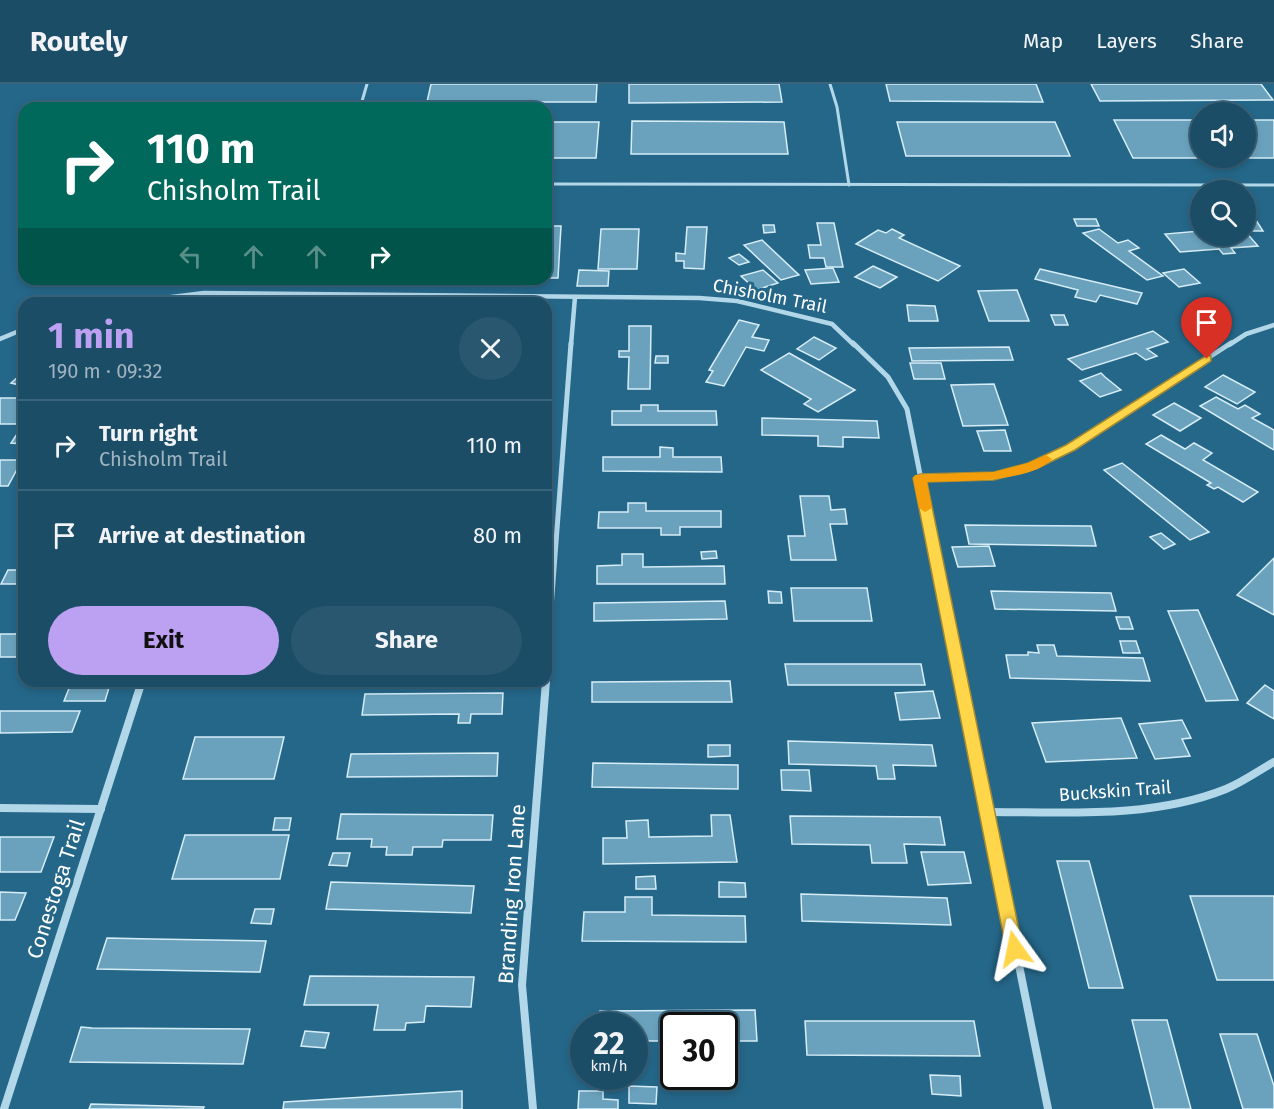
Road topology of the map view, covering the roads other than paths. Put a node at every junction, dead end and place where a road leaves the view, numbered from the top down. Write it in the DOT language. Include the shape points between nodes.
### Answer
graph roads {
  1 [pos="367,84"];
  2 [pos="830,84"];
  3 [pos="362,102"];
  4 [pos="552,184"];
  5 [pos="849,185"];
  6 [pos="1274,185"];
  7 [pos="268,294"];
  8 [pos="172,297"];
  9 [pos="267,297"];
  10 [pos="575,297"];
  11 [pos="1274,325"];
  12 [pos="18,332"];
  13 [pos="0,339"];
  14 [pos="920,478"];
  15 [pos="552,597"];
  16 [pos="140,687"];
  17 [pos="546,687"];
  18 [pos="1274,762"];
  19 [pos="0,808"];
  20 [pos="101,809"];
  21 [pos="986,812"];
  22 [pos="4,1109"];
  23 [pos="533,1109"];
  24 [pos="1048,1109"];
  1 -- 3 [label="lane"];
  2 -- 5 [label="lane"];
  4 -- 5 [label="lane"];
  5 -- 6 [label="lane"];
  7 -- 8 [label="street, Chisholm Trail"];
  7 -- 9 [label="street"];
  7 -- 10 [label="street, Chisholm Trail"];
  10 -- 14 [label="street, Chisholm Trail" via="737,301 832,324 888,377 907,410"];
  10 -- 15 [label="street"];
  11 -- 14 [label="street" via="1245,334 1070,447 1032,466 994,476"];
  12 -- 13 [label="street"];
  14 -- 21 [label="street, Chisholm Trail"];
  16 -- 20 [label="street, Conestoga Trail"];
  17 -- 23 [label="street, Branding Iron Lane" via="522,985"];
  18 -- 21 [label="street, Buckskin Trail" via="1226,789 1164,806"];
  19 -- 20 [label="street"];
  20 -- 22 [label="street, Conestoga Trail"];
  21 -- 24 [label="street, Chisholm Trail"];
}
